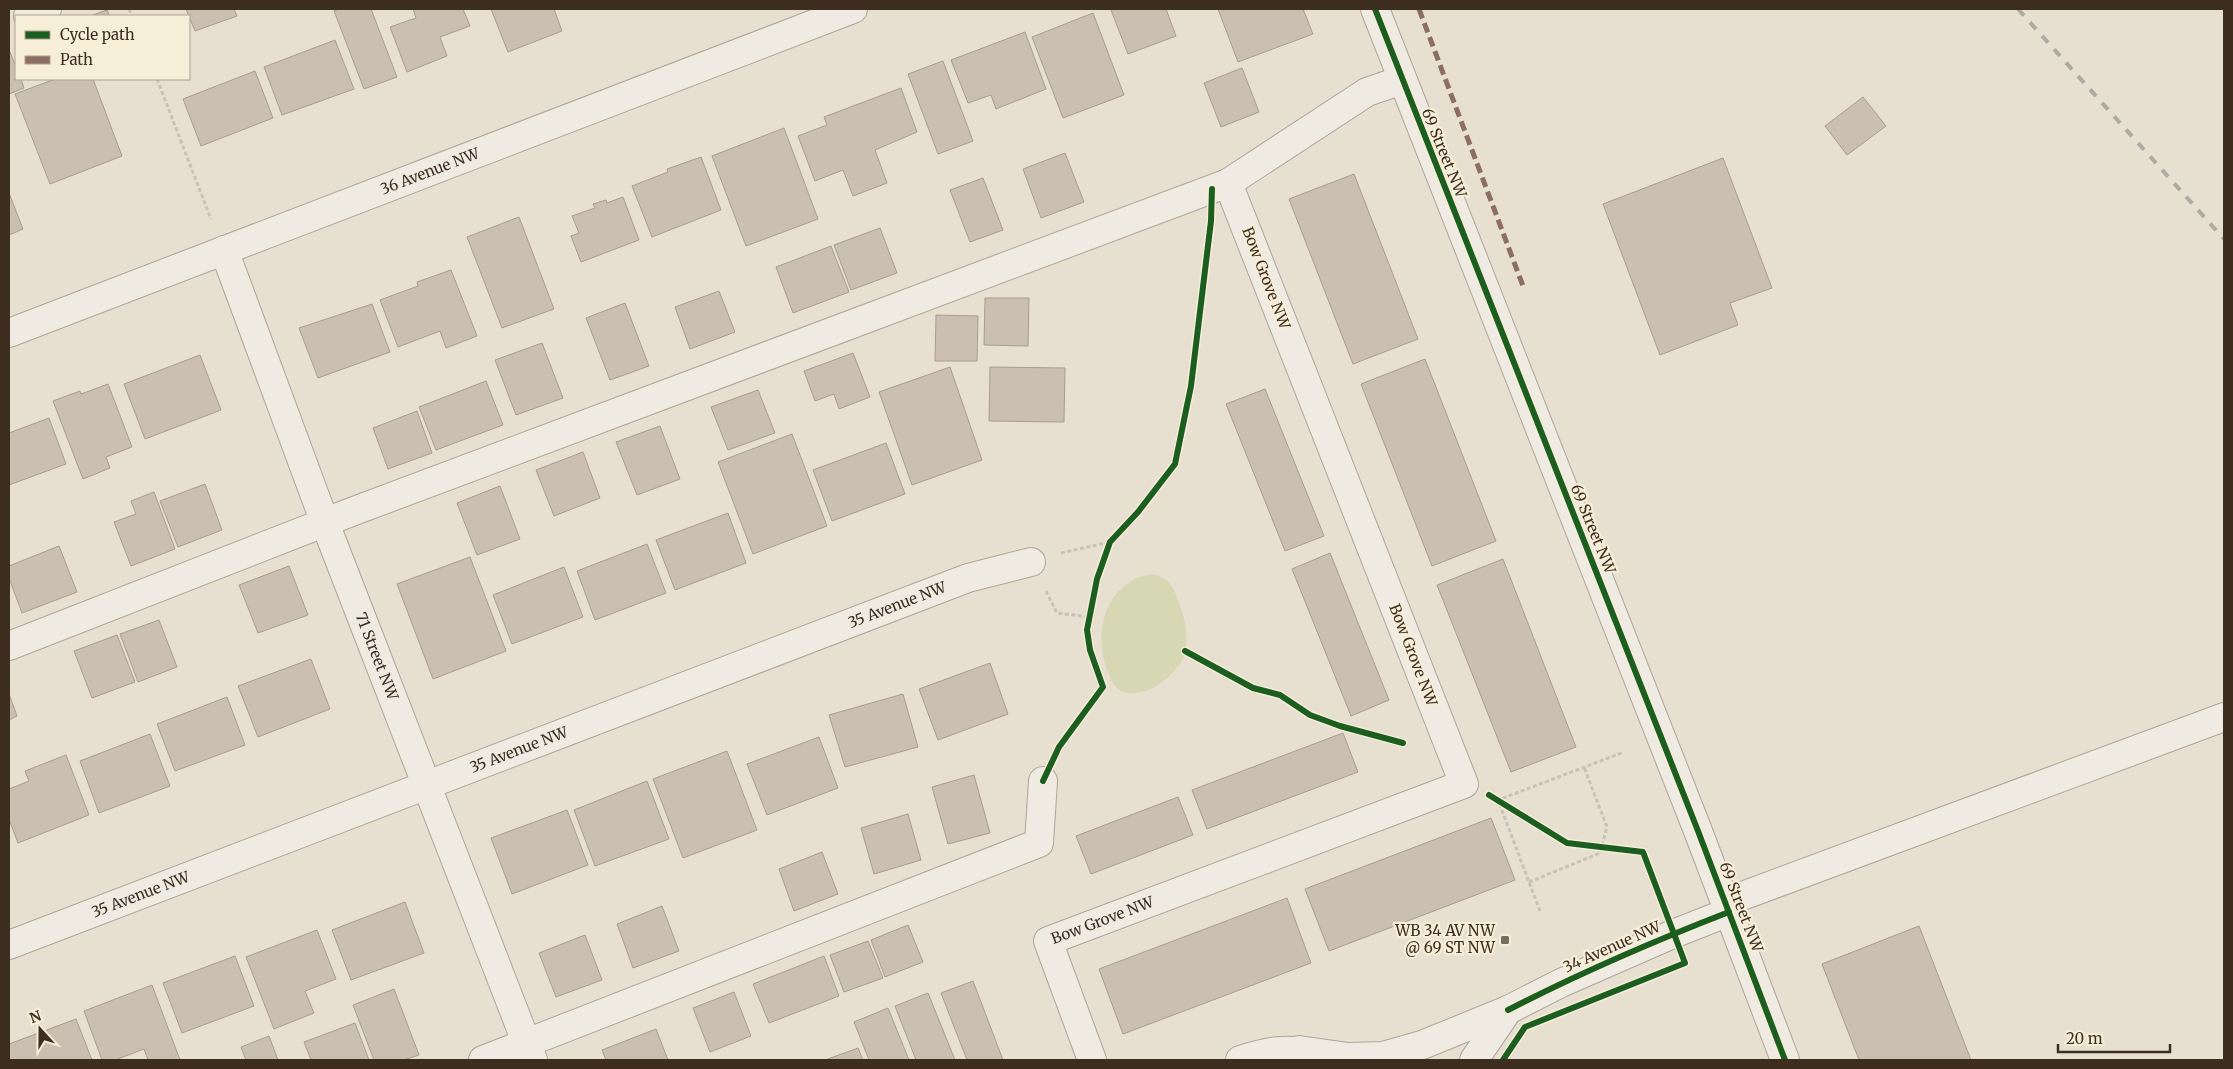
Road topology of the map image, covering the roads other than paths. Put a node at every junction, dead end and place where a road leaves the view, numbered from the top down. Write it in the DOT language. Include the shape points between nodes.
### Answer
graph roads {
  1 [pos="47,9"];
  2 [pos="853,9"];
  3 [pos="1375,9"];
  4 [pos="31,15"];
  5 [pos="1402,80"];
  6 [pos="1228,182"];
  7 [pos="224,250"];
  8 [pos="9,333"];
  9 [pos="325,523"];
  10 [pos="1031,562"];
  11 [pos="9,646"];
  12 [pos="2224,717"];
  13 [pos="1043,781"];
  14 [pos="427,785"];
  15 [pos="1728,907"];
  16 [pos="9,945"];
  17 [pos="1508,1010"];
  18 [pos="1299,1050"];
  19 [pos="530,1052"];
  20 [pos="483,1060"];
  21 [pos="1092,1060"];
  22 [pos="1240,1060"];
  23 [pos="1330,1060"];
  24 [pos="1474,1060"];
  25 [pos="1785,1060"];
  1 -- 4 [label="street"];
  2 -- 7 [label="street, 36 Avenue NW"];
  3 -- 5 [label="street, 69 Street NW"];
  5 -- 6 [label="street" via="1367,92"];
  5 -- 15 [label="street, 69 Street NW"];
  6 -- 9 [label="street"];
  6 -- 21 [label="street, Bow Grove NW" via="1464,784 1048,941"];
  7 -- 8 [label="street, 36 Avenue NW"];
  7 -- 9 [label="street, 71 Street NW"];
  9 -- 11 [label="street"];
  9 -- 14 [label="street, 71 Street NW"];
  10 -- 14 [label="street, 35 Avenue NW" via="968,578"];
  12 -- 15 [label="street, 34 Avenue NW"];
  13 -- 19 [label="street" via="1039,843"];
  14 -- 16 [label="street, 35 Avenue NW"];
  14 -- 19 [label="street, 71 Street NW"];
  15 -- 17 [label="street, 34 Avenue NW"];
  15 -- 25 [label="street, 69 Street NW"];
  17 -- 18 [label="street, 34 Avenue NW" via="1422,1045 1383,1056 1348,1057"];
  17 -- 24 [label="street, 34 Avenue NW"];
  18 -- 22 [label="street" via="1269,1051"];
  18 -- 23 [label="street"];
  19 -- 20 [label="street"];
}
